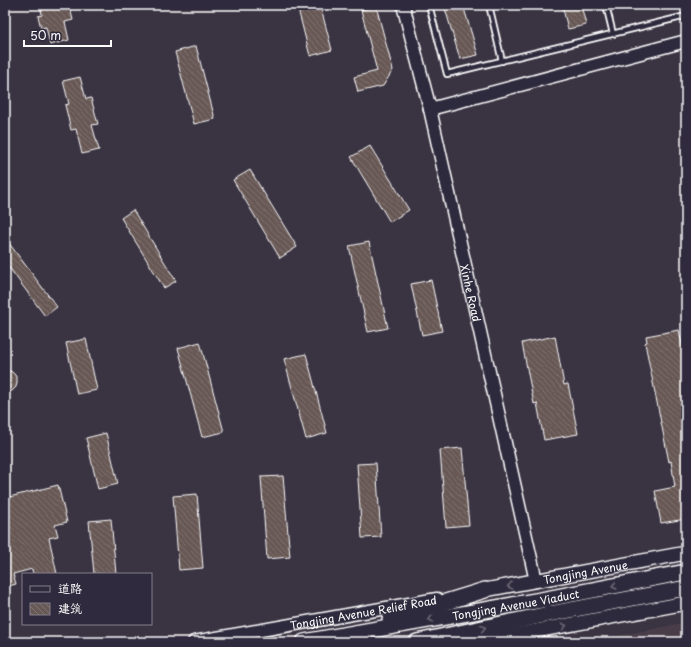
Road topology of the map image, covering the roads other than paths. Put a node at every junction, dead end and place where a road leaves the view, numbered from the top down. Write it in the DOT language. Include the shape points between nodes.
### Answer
graph roads {
  1 [pos="403,5"];
  2 [pos="429,5"];
  3 [pos="489,5"];
  4 [pos="606,5"];
  5 [pos="686,16"];
  6 [pos="612,34"];
  7 [pos="686,41"];
  8 [pos="502,61"];
  9 [pos="430,109"];
  10 [pos="686,553"];
  11 [pos="686,572"];
  12 [pos="536,582"];
  13 [pos="686,588"];
  14 [pos="485,590"];
  15 [pos="686,603"];
  16 [pos="344,635"];
  17 [pos="498,638"];
  18 [pos="194,642"];
  19 [pos="304,642"];
  20 [pos="417,642"];
  21 [pos="457,642"];
  22 [pos="480,642"];
  1 -- 9 [label="street, Xinhe Road"];
  2 -- 8 [label="lane" via="447,74"];
  3 -- 8 [label="lane"];
  4 -- 6 [label="lane"];
  5 -- 6 [label="lane"];
  6 -- 8 [label="lane"];
  7 -- 9 [label="street"];
  9 -- 12 [label="street, Xinhe Road"];
  10 -- 12 [label="main road, Tongjing Avenue"];
  11 -- 16 [label="highway, Tongjing Avenue Viaduct, one-way"];
  12 -- 14 [label="main road, Tongjing Avenue, one-way"];
  20 -- 13 [label="highway, Tongjing Avenue Viaduct, one-way"];
  14 -- 16 [label="highway"];
  14 -- 18 [label="street, Tongjing Avenue Relief Road"];
  17 -- 15 [label="main road, one-way"];
  16 -- 19 [label="highway"];
  17 -- 21 [label="highway"];
  17 -- 22 [label="street"];
}
